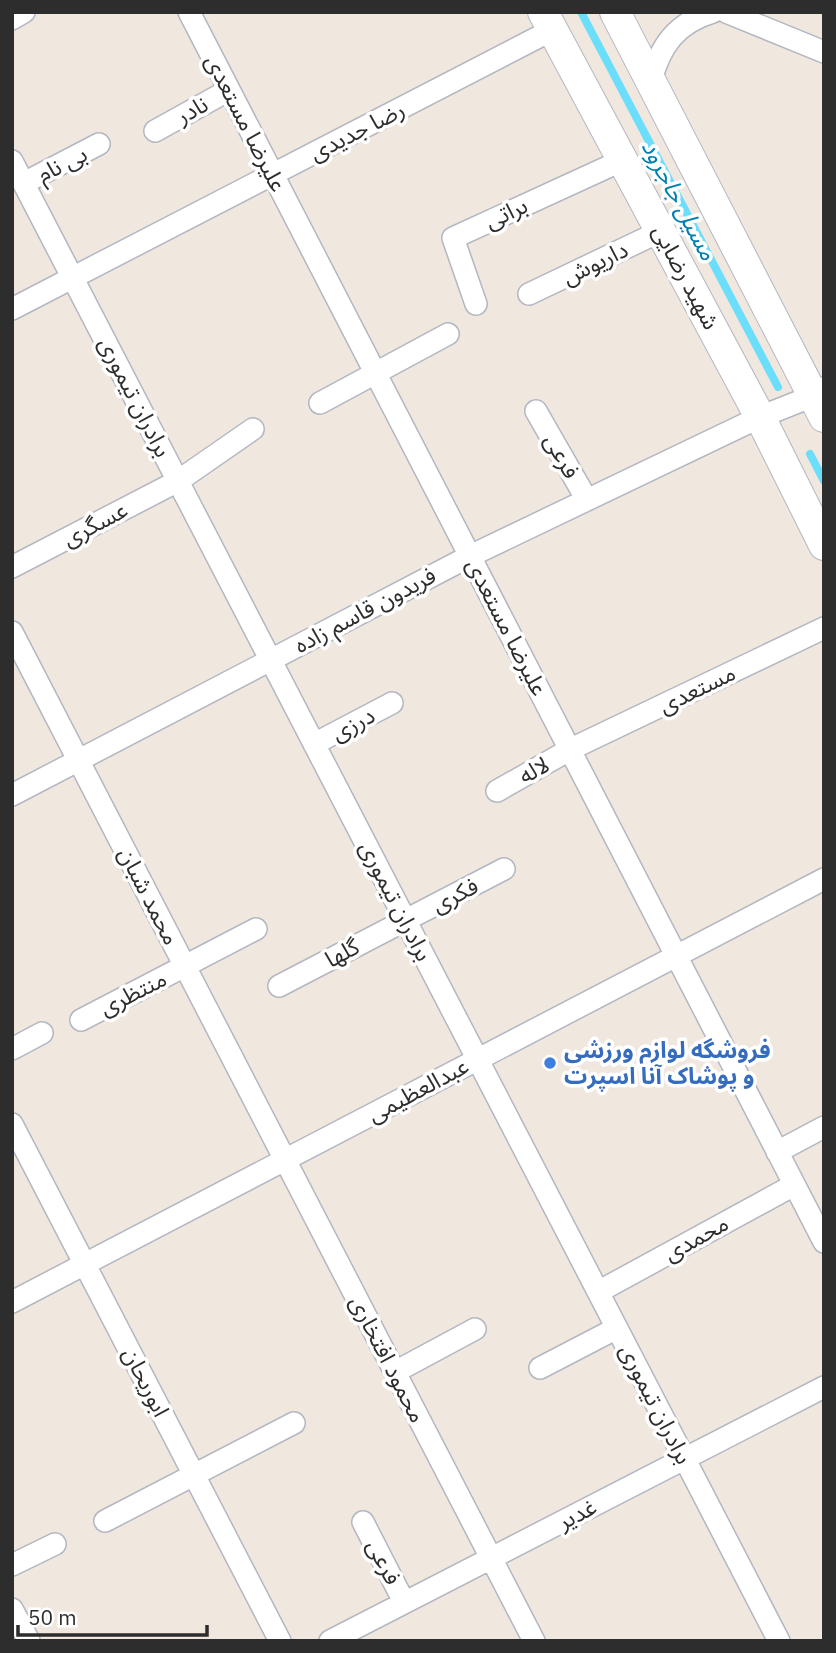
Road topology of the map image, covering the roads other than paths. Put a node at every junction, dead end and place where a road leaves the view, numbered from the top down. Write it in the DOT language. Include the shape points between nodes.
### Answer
graph roads {
  1 [pos="24,12"];
  2 [pos="189,12"];
  3 [pos="615,12"];
  4 [pos="713,12"];
  5 [pos="726,12"];
  6 [pos="12,19"];
  7 [pos="548,21"];
  8 [pos="824,52"];
  9 [pos="651,82"];
  10 [pos="229,90"];
  11 [pos="155,131"];
  12 [pos="99,144"];
  13 [pos="623,160"];
  14 [pos="12,161"];
  15 [pos="273,174"];
  16 [pos="24,183"];
  17 [pos="661,231"];
  18 [pos="73,278"];
  19 [pos="530,294"];
  20 [pos="476,304"];
  21 [pos="12,309"];
  22 [pos="448,334"];
  23 [pos="376,373"];
  24 [pos="820,400"];
  25 [pos="320,403"];
  26 [pos="536,411"];
  27 [pos="760,417"];
  28 [pos="253,429"];
  29 [pos="178,481"];
  30 [pos="587,500"];
  31 [pos="824,545"];
  32 [pos="470,556"];
  33 [pos="12,567"];
  34 [pos="824,628"];
  35 [pos="12,632"];
  36 [pos="272,659"];
  37 [pos="392,703"];
  38 [pos="314,744"];
  39 [pos="571,750"];
  40 [pos="80,759"];
  41 [pos="497,791"];
  42 [pos="12,794"];
  43 [pos="503,869"];
  44 [pos="824,878"];
  45 [pos="405,920"];
  46 [pos="256,929"];
  47 [pos="677,955"];
  48 [pos="184,966"];
  49 [pos="279,986"];
  50 [pos="81,1020"];
  51 [pos="42,1033"];
  52 [pos="12,1049"];
  53 [pos="478,1059"];
  54 [pos="12,1124"];
  55 [pos="824,1127"];
  56 [pos="777,1152"];
  57 [pos="285,1160"];
  58 [pos="794,1185"];
  59 [pos="824,1242"];
  60 [pos="85,1264"];
  61 [pos="598,1292"];
  62 [pos="12,1302"];
  63 [pos="617,1328"];
  64 [pos="475,1329"];
  65 [pos="540,1368"];
  66 [pos="394,1372"];
  67 [pos="824,1387"];
  68 [pos="294,1423"];
  69 [pos="684,1458"];
  70 [pos="194,1475"];
  71 [pos="105,1521"];
  72 [pos="363,1522"];
  73 [pos="55,1544"];
  74 [pos="491,1558"];
  75 [pos="12,1565"];
  76 [pos="404,1602"];
  77 [pos="12,1609"];
  78 [pos="770,1638"];
  79 [pos="29,1641"];
  80 [pos="280,1641"];
  81 [pos="330,1641"];
  82 [pos="534,1641"];
  1 -- 6 [label="street"];
  2 -- 10 [label="street, علیرضا مستعدی"];
  3 -- 9 [label="main road"];
  4 -- 9 [label="street" via="673,33 658,56"];
  5 -- 8 [label="street"];
  7 -- 13 [label="main road, شهید رضایی"];
  7 -- 15 [label="street, رضا جدیدی"];
  9 -- 24 [label="main road"];
  10 -- 11 [label="street, نادر"];
  10 -- 15 [label="street, علیرضا مستعدی"];
  12 -- 16 [label="street, بی نام"];
  13 -- 17 [label="main road, شهید رضایی"];
  13 -- 20 [label="street, براتی" via="453,238"];
  14 -- 16 [label="street, برادران تیموری"];
  15 -- 18 [label="street, رضا جدیدی"];
  15 -- 23 [label="street, علیرضا مستعدی"];
  16 -- 18 [label="street, برادران تیموری"];
  17 -- 19 [label="street, داریوش"];
  17 -- 27 [label="main road, شهید رضایی"];
  18 -- 21 [label="street, رضا جدیدی"];
  18 -- 29 [label="street, برادران تیموری"];
  22 -- 23 [label="street"];
  23 -- 25 [label="street"];
  23 -- 32 [label="street, علیرضا مستعدی"];
  24 -- 27 [label="street, فریدون قاسم زاده"];
  26 -- 30 [label="street, فرعی"];
  27 -- 30 [label="street, فریدون قاسم زاده"];
  27 -- 31 [label="main road, شهید رضایی"];
  28 -- 29 [label="street, عسگری"];
  29 -- 33 [label="street, عسگری"];
  29 -- 36 [label="street, برادران تیموری"];
  30 -- 32 [label="street, فریدون قاسم زاده"];
  32 -- 36 [label="street, فریدون قاسم زاده"];
  32 -- 39 [label="street, علیرضا مستعدی"];
  34 -- 39 [label="street, مستعدی"];
  35 -- 40 [label="street, محمد شبان"];
  36 -- 38 [label="street, برادران تیموری"];
  36 -- 40 [label="street, فریدون قاسم زاده"];
  37 -- 38 [label="street, درزی"];
  38 -- 45 [label="street, برادران تیموری"];
  39 -- 41 [label="street, لاله"];
  39 -- 47 [label="street, علیرضا مستعدی"];
  40 -- 42 [label="street, فریدون قاسم زاده"];
  40 -- 48 [label="street, محمد شبان"];
  43 -- 45 [label="street, فکری"];
  44 -- 47 [label="street, عبدالعظیمی"];
  45 -- 49 [label="street, گلها"];
  45 -- 53 [label="street, برادران تیموری"];
  46 -- 48 [label="street, منتظری"];
  47 -- 53 [label="street, عبدالعظیمی"];
  47 -- 56 [label="street, علیرضا مستعدی"];
  48 -- 50 [label="street, منتظری"];
  48 -- 57 [label="street, محمد شبان"];
  51 -- 52 [label="street"];
  53 -- 57 [label="street, عبدالعظیمی"];
  53 -- 61 [label="street, برادران تیموری"];
  54 -- 60 [label="street, ابوریحان"];
  55 -- 56 [label="street"];
  56 -- 58 [label="street, علیرضا مستعدی"];
  57 -- 60 [label="street, عبدالعظیمی"];
  57 -- 66 [label="street, محمود افتخاری"];
  58 -- 59 [label="street, علیرضا مستعدی"];
  58 -- 61 [label="street, محمدی"];
  60 -- 62 [label="street, عبدالعظیمی"];
  60 -- 70 [label="street, ابوریحان"];
  61 -- 63 [label="street, برادران تیموری"];
  63 -- 65 [label="street"];
  63 -- 69 [label="street, برادران تیموری"];
  64 -- 66 [label="street"];
  66 -- 74 [label="street, محمود افتخاری"];
  67 -- 69 [label="street, غدیر"];
  68 -- 70 [label="street"];
  69 -- 74 [label="street, غدیر"];
  69 -- 78 [label="street, برادران تیموری"];
  70 -- 71 [label="street"];
  70 -- 80 [label="street, ابوریحان"];
  72 -- 76 [label="street, فرعی"];
  73 -- 75 [label="street"];
  74 -- 76 [label="street, غدیر"];
  74 -- 82 [label="street, محمود افتخاری"];
  76 -- 81 [label="street, غدیر"];
  77 -- 79 [label="street"];
}
